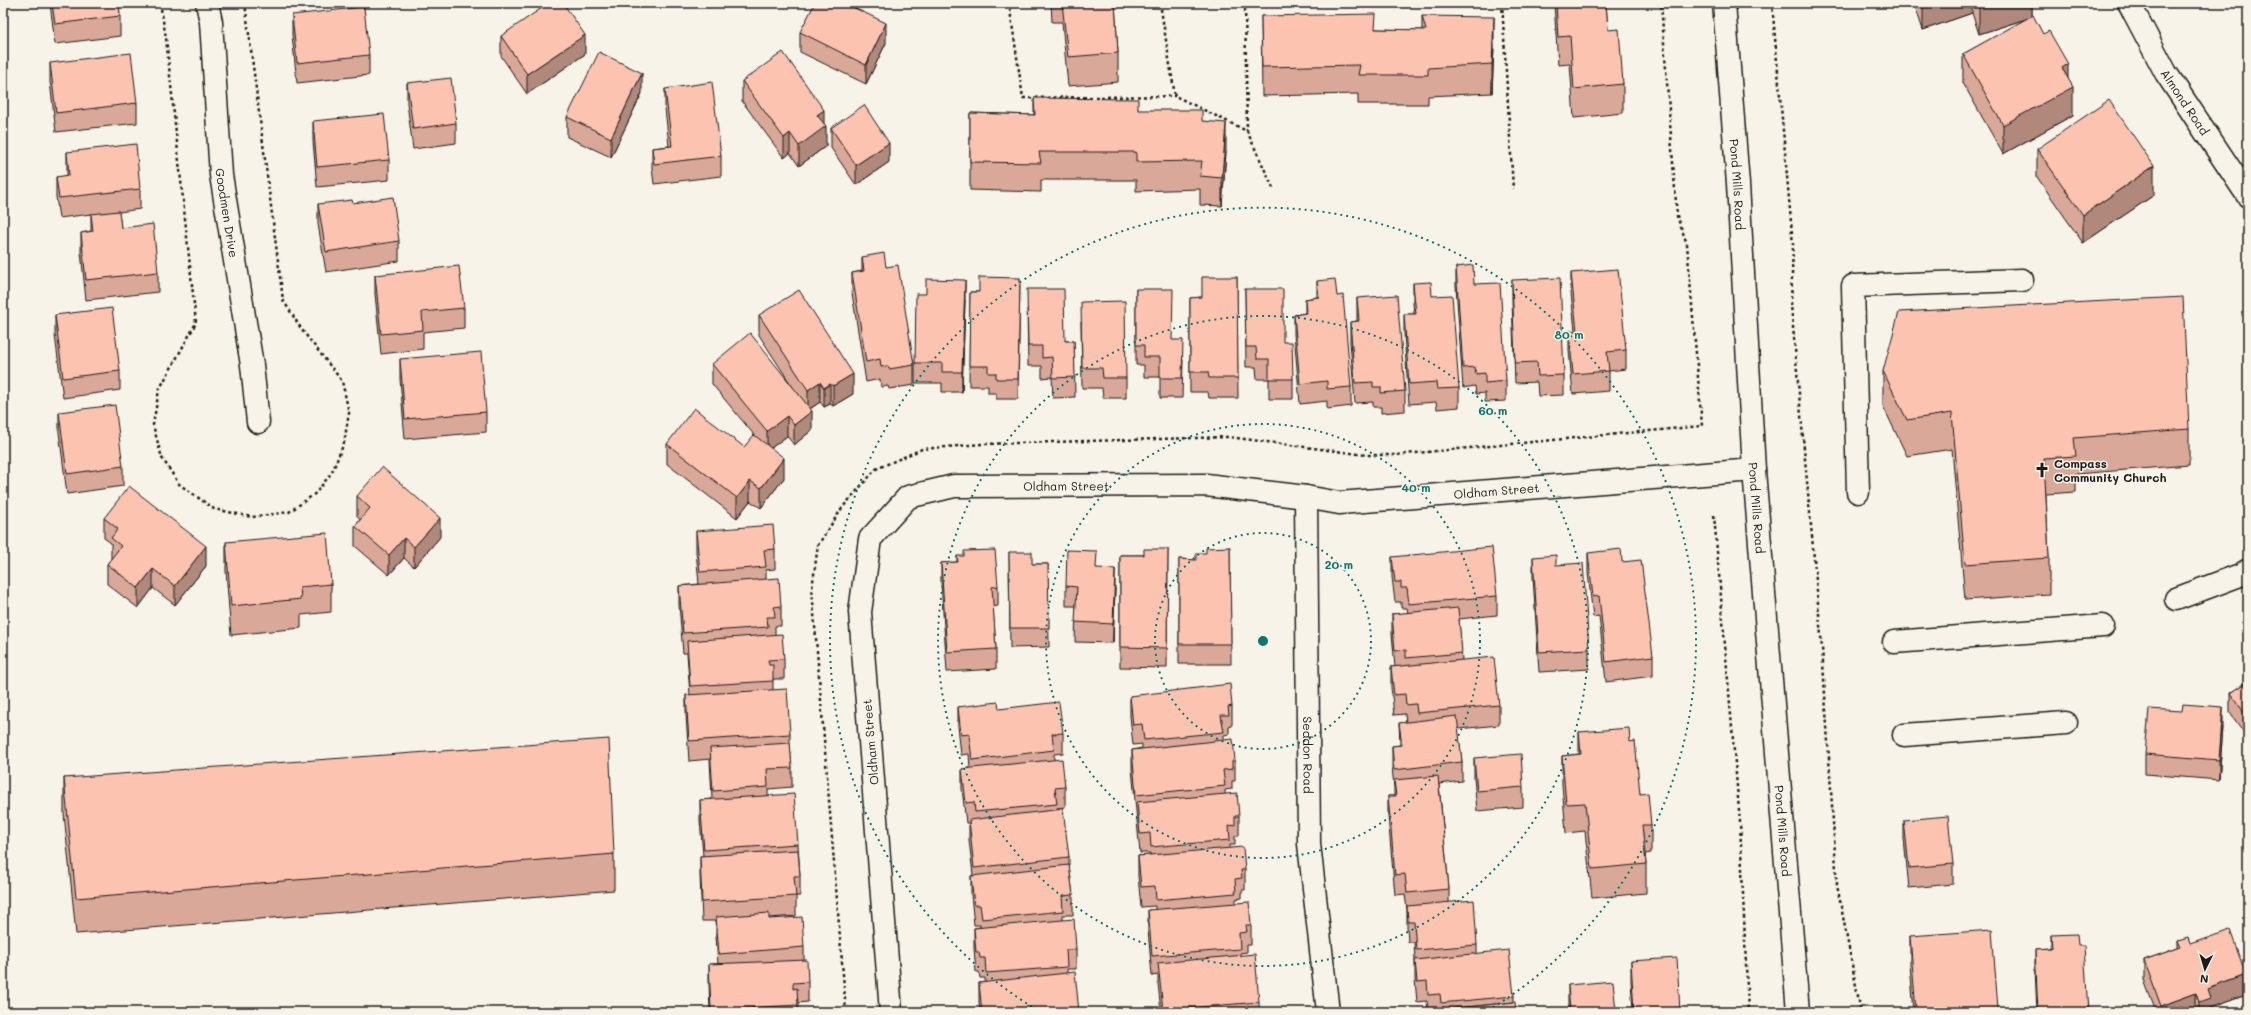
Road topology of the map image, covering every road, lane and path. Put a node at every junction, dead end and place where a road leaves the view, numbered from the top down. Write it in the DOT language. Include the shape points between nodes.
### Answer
graph roads {
  1 [pos="206,3"];
  2 [pos="1009,3"];
  3 [pos="1160,3"];
  4 [pos="1245,3"];
  5 [pos="1502,3"];
  6 [pos="1661,3"];
  7 [pos="1724,3"];
  8 [pos="1772,3"];
  9 [pos="2130,3"];
  10 [pos="1175,96"];
  11 [pos="1247,131"];
  12 [pos="1273,188"];
  13 [pos="1513,189"];
  14 [pos="2248,196"];
  15 [pos="2022,280"];
  16 [pos="258,422"];
  17 [pos="1754,470"];
  18 [pos="1858,492"];
  19 [pos="1306,497"];
  20 [pos="1714,515"];
  21 [pos="2248,570"];
  22 [pos="2176,599"];
  23 [pos="2103,626"];
  24 [pos="1894,642"];
  25 [pos="2066,723"];
  26 [pos="1904,735"];
  27 [pos="846,1012"];
  28 [pos="892,1012"];
  29 [pos="1328,1012"];
  30 [pos="1748,1012"];
  31 [pos="1798,1012"];
  32 [pos="1861,1012"];
  1 -- 16 [label="street, Goodmen Drive" via="211,22 221,175 252,365"];
  2 -- 10 [label="path" via="1023,98"];
  3 -- 10 [label="path"];
  4 -- 11 [label="path"];
  5 -- 13 [label="path"];
  6 -- 27 [label="path" via="1677,216 1687,244 1702,426 1395,455 1366,455 1229,437 982,444 922,449 876,469 842,508 818,545 812,589"];
  7 -- 17 [label="street, Pond Mills Road" via="1738,184"];
  8 -- 32 [label="path" via="1793,245 1791,305 1822,647 1837,886"];
  9 -- 14 [label="street, Almond Road" via="2166,73"];
  10 -- 11 [label="path"];
  11 -- 12 [label="path"];
  15 -- 18 [label="street" via="1853,286"];
  17 -- 19 [label="street, Oldham Street" via="1339,503"];
  17 -- 31 [label="street, Pond Mills Road"];
  19 -- 28 [label="street, Oldham Street" via="1206,486 954,486 908,498 870,539 860,612"];
  19 -- 29 [label="street, Seddon Road" via="1308,844"];
  20 -- 30 [label="path" via="1740,822"];
  21 -- 22 [label="street"];
  23 -- 24 [label="street"];
  25 -- 26 [label="street"];
}
